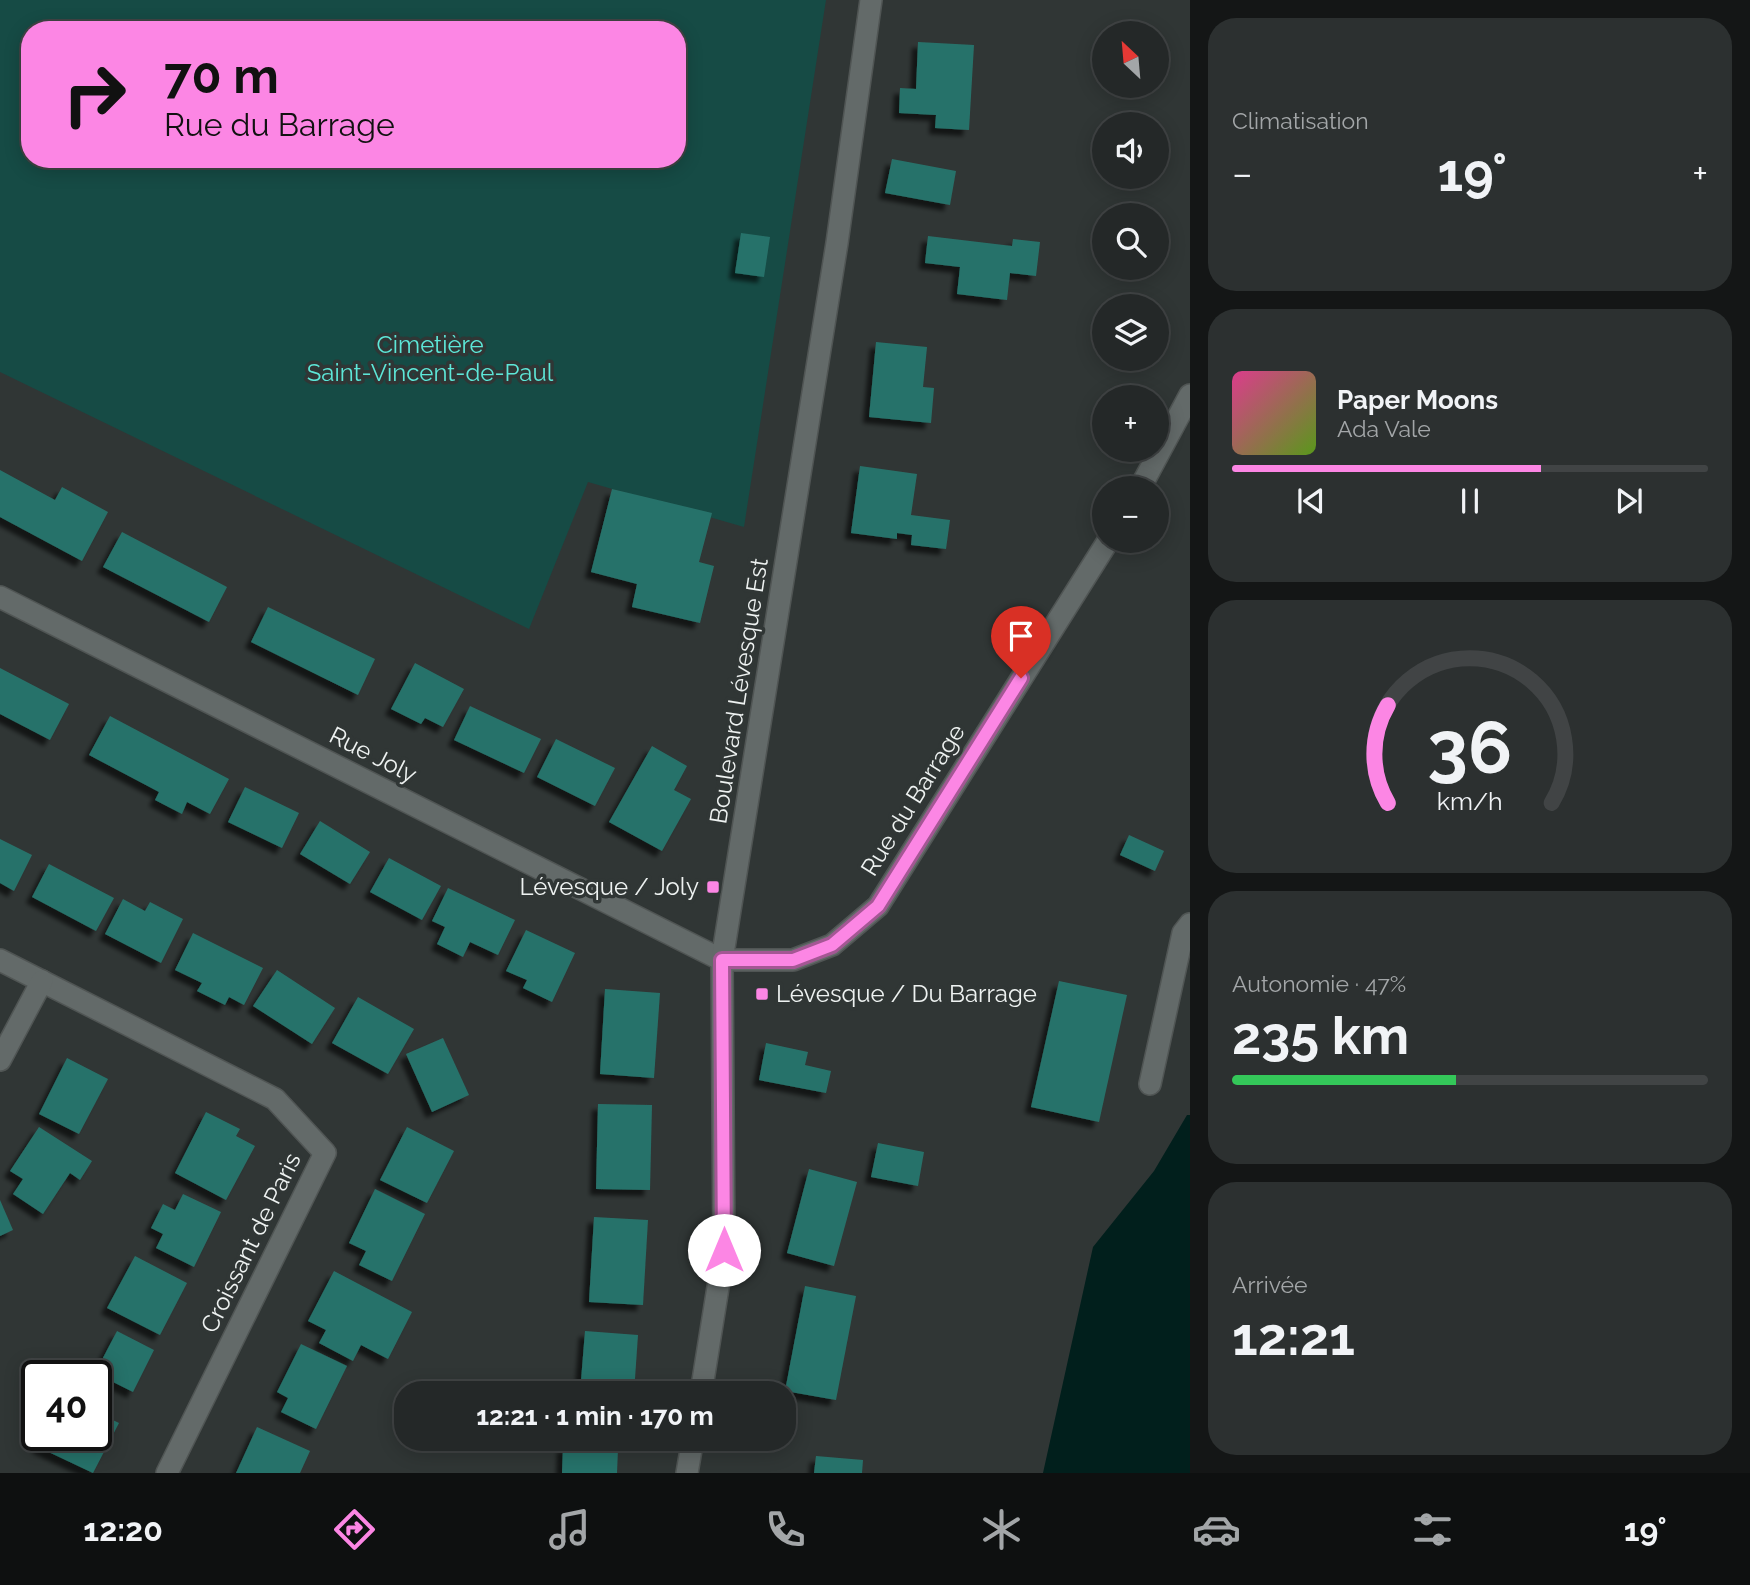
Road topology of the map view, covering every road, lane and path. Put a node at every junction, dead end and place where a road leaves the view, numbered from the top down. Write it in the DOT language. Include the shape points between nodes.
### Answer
graph roads {
  1 [pos="871,0"];
  2 [pos="1190,395"];
  3 [pos="1146,476"];
  4 [pos="1100,553"];
  5 [pos="0,597"];
  6 [pos="1190,924"];
  7 [pos="0,960"];
  8 [pos="722,960"];
  9 [pos="42,981"];
  10 [pos="0,1060"];
  11 [pos="1150,1084"];
  12 [pos="703,1381"];
  13 [pos="691,1451"];
  14 [pos="167,1473"];
  15 [pos="687,1473"];
  1 -- 8 [label="street, Boulevard Lévesque Est" via="837,243"];
  2 -- 3 [label="street"];
  4 -- 8 [label="street, Rue du Barrage" via="878,906 832,945 793,960"];
  5 -- 8 [label="street, Rue Joly"];
  6 -- 11 [label="street" via="1183,933"];
  7 -- 9 [label="street, Croissant de Paris"];
  8 -- 12 [label="street, Boulevard Lévesque Est" via="724,1250"];
  9 -- 10 [label="street"];
  9 -- 14 [label="street, Croissant de Paris" via="275,1099 325,1153"];
  13 -- 15 [label="street"];
}
